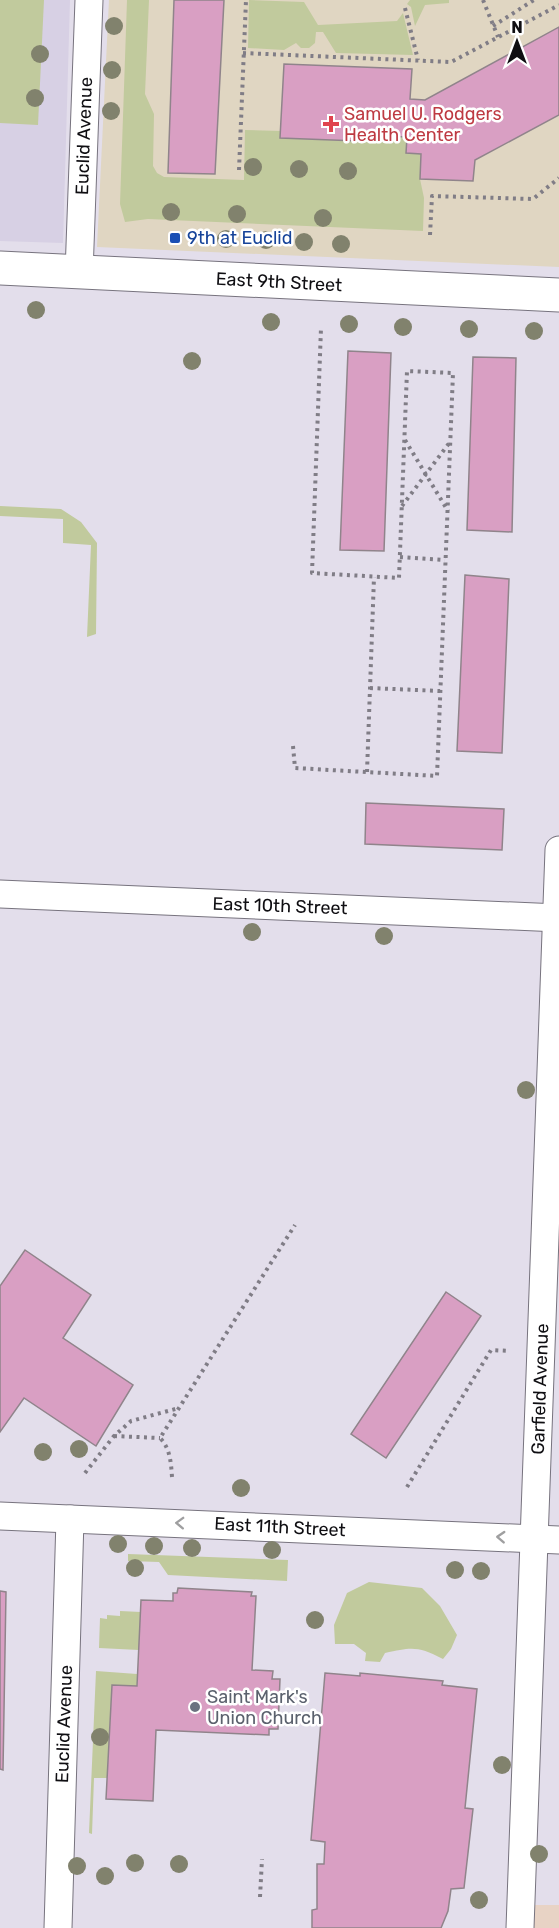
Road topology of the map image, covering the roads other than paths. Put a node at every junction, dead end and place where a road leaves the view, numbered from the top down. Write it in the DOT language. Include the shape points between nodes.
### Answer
graph roads {
  1 [pos="89,0"];
  2 [pos="0,268"];
  3 [pos="79,273"];
  4 [pos="559,295"];
  5 [pos="559,850"];
  6 [pos="0,894"];
  7 [pos="558,918"];
  8 [pos="0,1516"];
  9 [pos="70,1519"];
  10 [pos="547,1539"];
  11 [pos="58,1928"];
  12 [pos="520,1928"];
  1 -- 3 [label="street, Euclid Avenue"];
  2 -- 3 [label="main road, East 9th Street"];
  3 -- 4 [label="main road, East 9th Street"];
  5 -- 7 [label="street, Garfield Avenue"];
  6 -- 7 [label="street, East 10th Street"];
  7 -- 10 [label="street, Garfield Avenue"];
  8 -- 9 [label="street, East 11th Street"];
  10 -- 9 [label="street, East 11th Street, one-way"];
  9 -- 11 [label="street, Euclid Avenue"];
  10 -- 12 [label="street, Garfield Avenue"];
}
